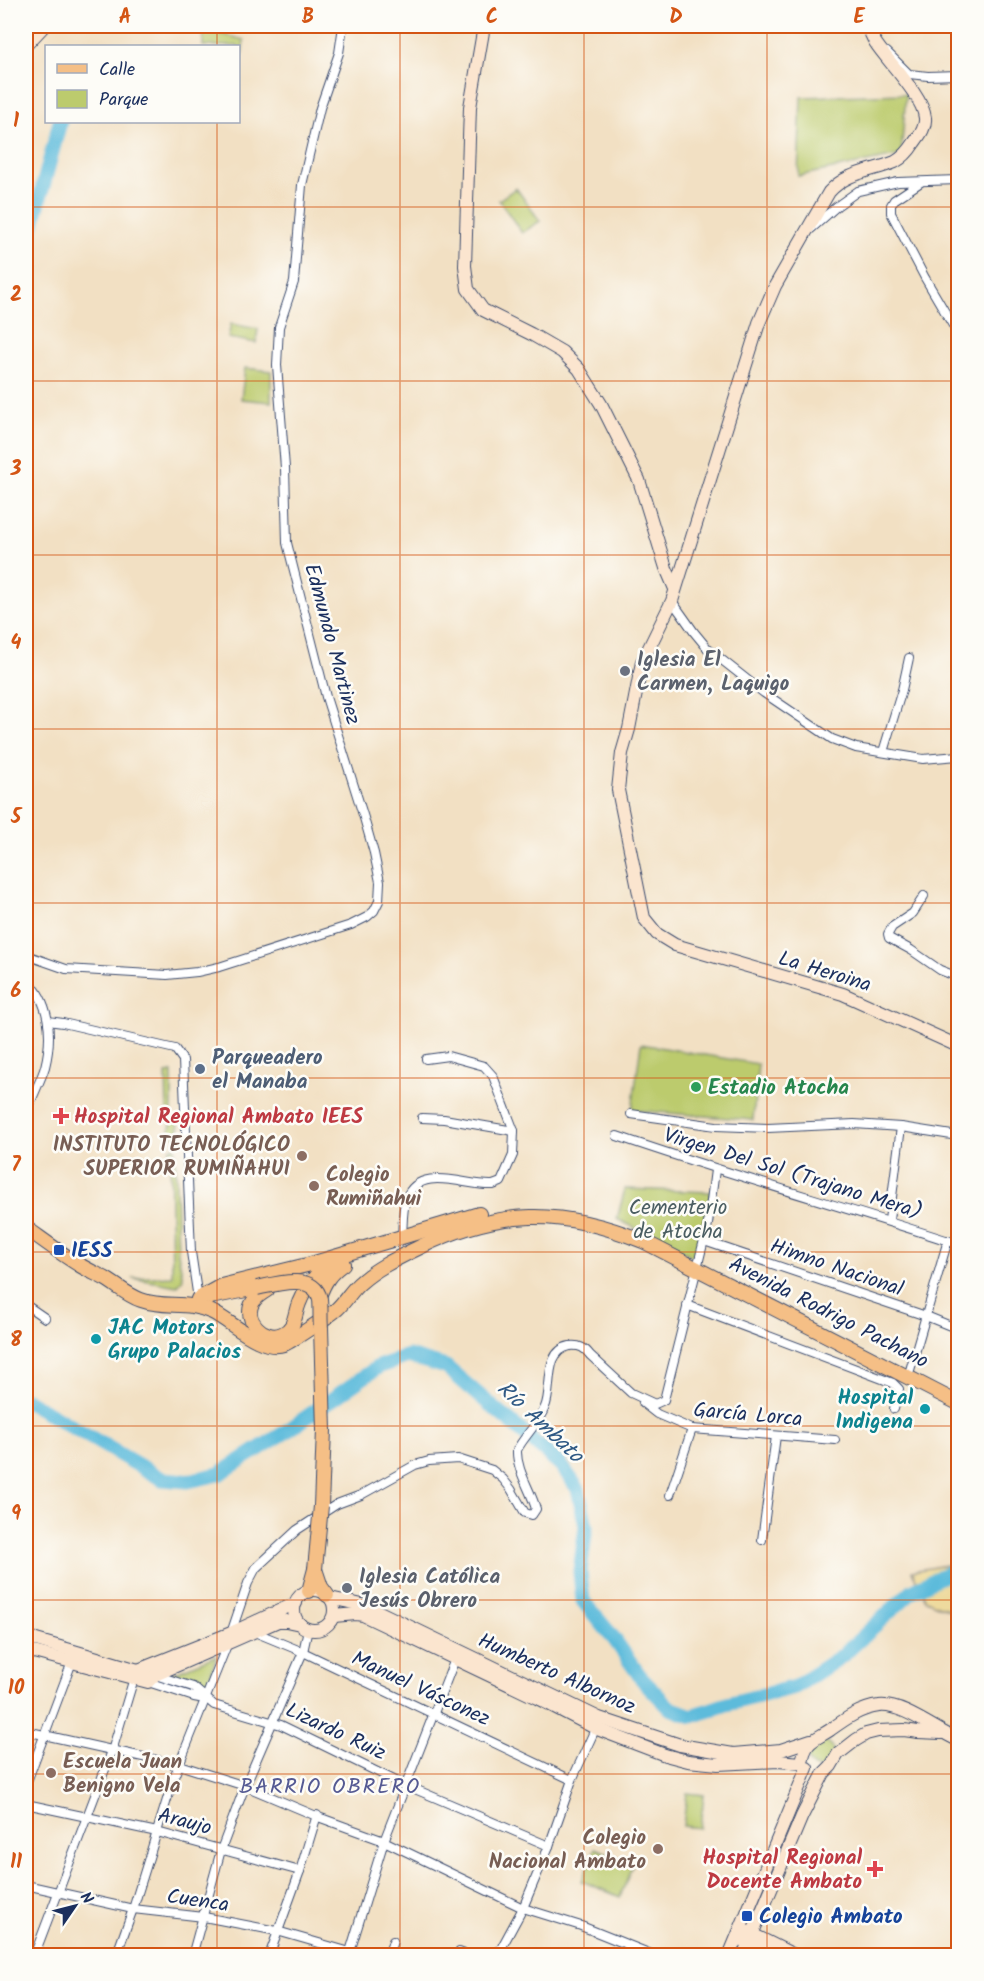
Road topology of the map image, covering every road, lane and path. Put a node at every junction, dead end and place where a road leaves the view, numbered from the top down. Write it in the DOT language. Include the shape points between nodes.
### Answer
graph roads {
  1 [pos="44,26"];
  2 [pos="343,26"];
  3 [pos="484,26"];
  4 [pos="867,26"];
  5 [pos="875,42"];
  6 [pos="26,45"];
  7 [pos="958,75"];
  8 [pos="958,180"];
  9 [pos="921,182"];
  10 [pos="804,236"];
  11 [pos="958,334"];
  12 [pos="673,595"];
  13 [pos="909,658"];
  14 [pos="883,752"];
  15 [pos="958,756"];
  16 [pos="924,896"];
  17 [pos="26,955"];
  18 [pos="958,978"];
  19 [pos="26,979"];
  20 [pos="48,1021"];
  21 [pos="958,1046"];
  22 [pos="426,1059"];
  23 [pos="631,1114"];
  24 [pos="26,1115"];
  25 [pos="422,1118"];
  26 [pos="901,1127"];
  27 [pos="514,1131"];
  28 [pos="617,1136"];
  29 [pos="958,1136"];
  30 [pos="715,1170"];
  31 [pos="889,1220"];
  32 [pos="26,1228"];
  33 [pos="402,1237"];
  34 [pos="439,1238"];
  35 [pos="948,1240"];
  36 [pos="704,1241"];
  37 [pos="958,1244"];
  38 [pos="340,1256"];
  39 [pos="697,1264"];
  40 [pos="262,1289"];
  41 [pos="320,1297"];
  42 [pos="198,1303"];
  43 [pos="26,1305"];
  44 [pos="687,1305"];
  45 [pos="926,1316"];
  46 [pos="45,1318"];
  47 [pos="321,1328"];
  48 [pos="958,1329"];
  49 [pos="909,1373"];
  50 [pos="631,1393"];
  51 [pos="958,1395"];
  52 [pos="958,1403"];
  53 [pos="894,1409"];
  54 [pos="692,1429"];
  55 [pos="776,1436"];
  56 [pos="835,1440"];
  57 [pos="670,1495"];
  58 [pos="762,1540"];
  59 [pos="315,1569"];
  60 [pos="309,1591"];
  61 [pos="328,1596"];
  62 [pos="296,1602"];
  63 [pos="334,1616"];
  64 [pos="304,1627"];
  65 [pos="252,1632"];
  66 [pos="26,1636"];
  67 [pos="229,1639"];
  68 [pos="26,1650"];
  69 [pos="303,1652"];
  70 [pos="457,1654"];
  71 [pos="72,1662"];
  72 [pos="136,1674"];
  73 [pos="151,1678"];
  74 [pos="205,1699"];
  75 [pos="433,1713"];
  76 [pos="273,1722"];
  77 [pos="598,1724"];
  78 [pos="26,1731"];
  79 [pos="941,1732"];
  80 [pos="44,1736"];
  81 [pos="816,1738"];
  82 [pos="958,1740"];
  83 [pos="112,1751"];
  84 [pos="838,1754"];
  85 [pos="179,1765"];
  86 [pos="804,1766"];
  87 [pos="824,1773"];
  88 [pos="572,1780"];
  89 [pos="26,1784"];
  90 [pos="405,1784"];
  91 [pos="245,1786"];
  92 [pos="26,1804"];
  93 [pos="86,1815"];
  94 [pos="317,1815"];
  95 [pos="157,1832"];
  96 [pos="384,1840"];
  97 [pos="549,1846"];
  98 [pos="221,1850"];
  99 [pos="300,1871"];
  100 [pos="26,1885"];
  101 [pos="57,1891"];
  102 [pos="523,1908"];
  103 [pos="133,1909"];
  104 [pos="204,1917"];
  105 [pos="277,1931"];
  106 [pos="744,1936"];
  107 [pos="393,1941"];
  108 [pos="635,1951"];
  109 [pos="459,1952"];
  110 [pos="350,1953"];
  111 [pos="34,1956"];
  112 [pos="116,1956"];
  113 [pos="192,1956"];
  114 [pos="269,1956"];
  115 [pos="364,1956"];
  116 [pos="388,1956"];
  117 [pos="470,1956"];
  118 [pos="497,1956"];
  119 [pos="657,1956"];
  120 [pos="729,1956"];
  121 [pos="743,1956"];
  122 [pos="773,1956"];
  123 [pos="796,1956"];
  1 -- 6 [label="main road"];
  2 -- 17 [label="street, Edmundo Martinez" via="303,185 294,282 279,327 277,365 287,543 326,697 374,854 380,882 379,901 374,911 351,925 197,972 167,975 66,969"];
  3 -- 12 [label="main road" via="470,107 465,266 468,289 483,310 562,352 579,369 639,480"];
  4 -- 5 [label="main road"];
  5 -- 7 [label="street" via="909,74"];
  5 -- 10 [label="main road" via="922,108 922,132 907,154 836,185"];
  8 -- 9 [label="street"];
  9 -- 10 [label="street" via="898,182 858,191"];
  9 -- 11 [label="street" via="894,200 891,213"];
  10 -- 12 [label="main road" via="759,323"];
  12 -- 14 [label="street" via="708,649 764,693 832,739"];
  12 -- 21 [label="main road, La Heroina" via="642,662 618,790 644,918 657,934 675,945 843,994"];
  13 -- 14 [label="street"];
  14 -- 15 [label="street" via="923,759"];
  16 -- 18 [label="street" via="913,914 892,927 889,938"];
  19 -- 20 [label="street" via="43,1000"];
  20 -- 24 [label="street" via="44,1069"];
  20 -- 42 [label="street" via="174,1049 183,1060 191,1252"];
  22 -- 27 [label="street" via="448,1056 484,1066 493,1076"];
  23 -- 26 [label="street" via="716,1126"];
  25 -- 27 [label="street"];
  26 -- 29 [label="street"];
  26 -- 31 [label="street"];
  27 -- 33 [label="street" via="513,1155 501,1182 486,1186 427,1180 407,1197"];
  28 -- 30 [label="street, Virgen Del Sol (Trajano Mera)"];
  30 -- 31 [label="street, Virgen Del Sol (Trajano Mera)"];
  30 -- 36 [label="street"];
  31 -- 35 [label="street, Virgen Del Sol (Trajano Mera)"];
  32 -- 42 [label="main road" via="114,1285 153,1297"];
  33 -- 38 [label="main road, Avenida Rodrigo Pachano"];
  33 -- 39 [label="main road, Avenida Rodrigo Pachano" via="479,1214 560,1210 609,1222"];
  34 -- 39 [label="main road, Avenida Rodrigo Pachano" via="491,1220 528,1216 563,1219 622,1233"];
  34 -- 41 [label="main road" via="346,1262 332,1271"];
  34 -- 42 [label="main road" via="395,1259 362,1281 337,1309 284,1344 256,1340"];
  35 -- 37 [label="street, Virgen Del Sol (Trajano Mera)"];
  35 -- 45 [label="street"];
  36 -- 39 [label="street"];
  36 -- 45 [label="street, Himno Nacional"];
  38 -- 40 [label="main road" via="320,1270 299,1304 290,1329 280,1335 268,1336 252,1321 252,1303"];
  38 -- 42 [label="main road, Avenida Rodrigo Pachano" via="227,1284 209,1291"];
  39 -- 44 [label="street"];
  39 -- 49 [label="main road, Avenida Rodrigo Pachano"];
  40 -- 41 [label="main road, bridge" via="296,1282 312,1287"];
  40 -- 42 [label="main road" via="227,1301"];
  40 -- 47 [label="main road, bridge" via="296,1285 307,1290 315,1299"];
  41 -- 47 [label="main road, bridge"];
  43 -- 46 [label="street"];
  44 -- 50 [label="street" via="664,1400 655,1404"];
  44 -- 53 [label="street" via="893,1383 899,1389"];
  45 -- 48 [label="street, Himno Nacional"];
  45 -- 49 [label="street"];
  47 -- 59 [label="main road, bridge" via="324,1430"];
  49 -- 51 [label="main road, Avenida Rodrigo Pachano"];
  49 -- 52 [label="main road, Avenida Rodrigo Pachano"];
  50 -- 54 [label="street, García Lorca" via="657,1414"];
  50 -- 67 [label="street, García Lorca" via="586,1349 566,1347 550,1368 542,1415 516,1454 536,1509 532,1515 525,1514 512,1489 492,1470 458,1459 415,1465 337,1504 297,1530 268,1556 248,1583"];
  54 -- 55 [label="street, García Lorca"];
  54 -- 57 [label="street"];
  55 -- 56 [label="street, García Lorca"];
  55 -- 58 [label="street"];
  59 -- 60 [label="main road"];
  59 -- 61 [label="main road"];
  60 -- 61 [label="main road"];
  60 -- 62 [label="main road"];
  61 -- 63 [label="main road"];
  61 -- 70 [label="main road, Humberto Albornoz" via="367,1606"];
  62 -- 64 [label="main road" via="295,1614"];
  62 -- 67 [label="main road"];
  63 -- 64 [label="main road" via="321,1629"];
  63 -- 70 [label="main road, Humberto Albornoz" via="363,1615"];
  64 -- 65 [label="main road" via="278,1621"];
  64 -- 69 [label="street"];
  65 -- 67 [label="main road"];
  65 -- 69 [label="street, Manuel Vásconez"];
  66 -- 72 [label="main road, Lizardo Ruiz"];
  67 -- 72 [label="main road"];
  67 -- 73 [label="main road"];
  67 -- 74 [label="street"];
  68 -- 71 [label="main road, Lizardo Ruiz"];
  69 -- 75 [label="street, Manuel Vásconez"];
  69 -- 76 [label="street"];
  70 -- 75 [label="street"];
  70 -- 77 [label="main road, Humberto Albornoz"];
  71 -- 72 [label="main road, Lizardo Ruiz"];
  71 -- 80 [label="street"];
  72 -- 73 [label="main road, Lizardo Ruiz"];
  72 -- 83 [label="street"];
  73 -- 74 [label="street, Lizardo Ruiz" via="193,1687"];
  74 -- 76 [label="street, Lizardo Ruiz"];
  74 -- 85 [label="street"];
  75 -- 88 [label="street, Manuel Vásconez"];
  75 -- 90 [label="street"];
  76 -- 90 [label="street, Lizardo Ruiz"];
  76 -- 91 [label="street"];
  77 -- 81 [label="main road, Humberto Albornoz" via="733,1754 781,1750"];
  77 -- 86 [label="main road, Humberto Albornoz" via="665,1755 688,1761 778,1761"];
  77 -- 88 [label="street"];
  78 -- 80 [label="street"];
  79 -- 81 [label="main road, Humberto Albornoz" via="893,1707 878,1706 854,1713"];
  79 -- 82 [label="main road, Humberto Albornoz"];
  79 -- 84 [label="main road" via="878,1731 866,1734"];
  80 -- 83 [label="street"];
  80 -- 89 [label="street"];
  81 -- 84 [label="main road" via="833,1742"];
  81 -- 86 [label="main road" via="805,1748"];
  83 -- 85 [label="street"];
  83 -- 93 [label="street"];
  84 -- 87 [label="main road"];
  85 -- 91 [label="street"];
  85 -- 95 [label="street"];
  86 -- 87 [label="main road"];
  86 -- 106 [label="main road"];
  87 -- 106 [label="main road"];
  88 -- 97 [label="street"];
  90 -- 96 [label="street"];
  90 -- 97 [label="street, Lizardo Ruiz"];
  91 -- 94 [label="street"];
  91 -- 98 [label="street"];
  92 -- 93 [label="street, Araujo"];
  93 -- 95 [label="street, Araujo"];
  93 -- 101 [label="street"];
  94 -- 96 [label="street"];
  94 -- 99 [label="street"];
  95 -- 98 [label="street, Araujo"];
  95 -- 103 [label="street"];
  96 -- 102 [label="street"];
  96 -- 110 [label="street"];
  97 -- 102 [label="street"];
  98 -- 99 [label="street, Araujo"];
  98 -- 104 [label="street"];
  99 -- 105 [label="street"];
  100 -- 101 [label="street, Cuenca"];
  101 -- 103 [label="street, Cuenca"];
  101 -- 111 [label="street"];
  102 -- 108 [label="street" via="581,1926"];
  102 -- 118 [label="street"];
  103 -- 104 [label="street, Cuenca"];
  103 -- 112 [label="street"];
  104 -- 105 [label="street, Cuenca"];
  104 -- 113 [label="street"];
  105 -- 110 [label="street, Cuenca"];
  105 -- 114 [label="street"];
  106 -- 120 [label="main road"];
  106 -- 121 [label="main road"];
  106 -- 122 [label="main road"];
  106 -- 123 [label="main road"];
  107 -- 116 [label="street"];
  108 -- 119 [label="street"];
  109 -- 117 [label="street"];
  110 -- 115 [label="street, Cuenca"];
}
